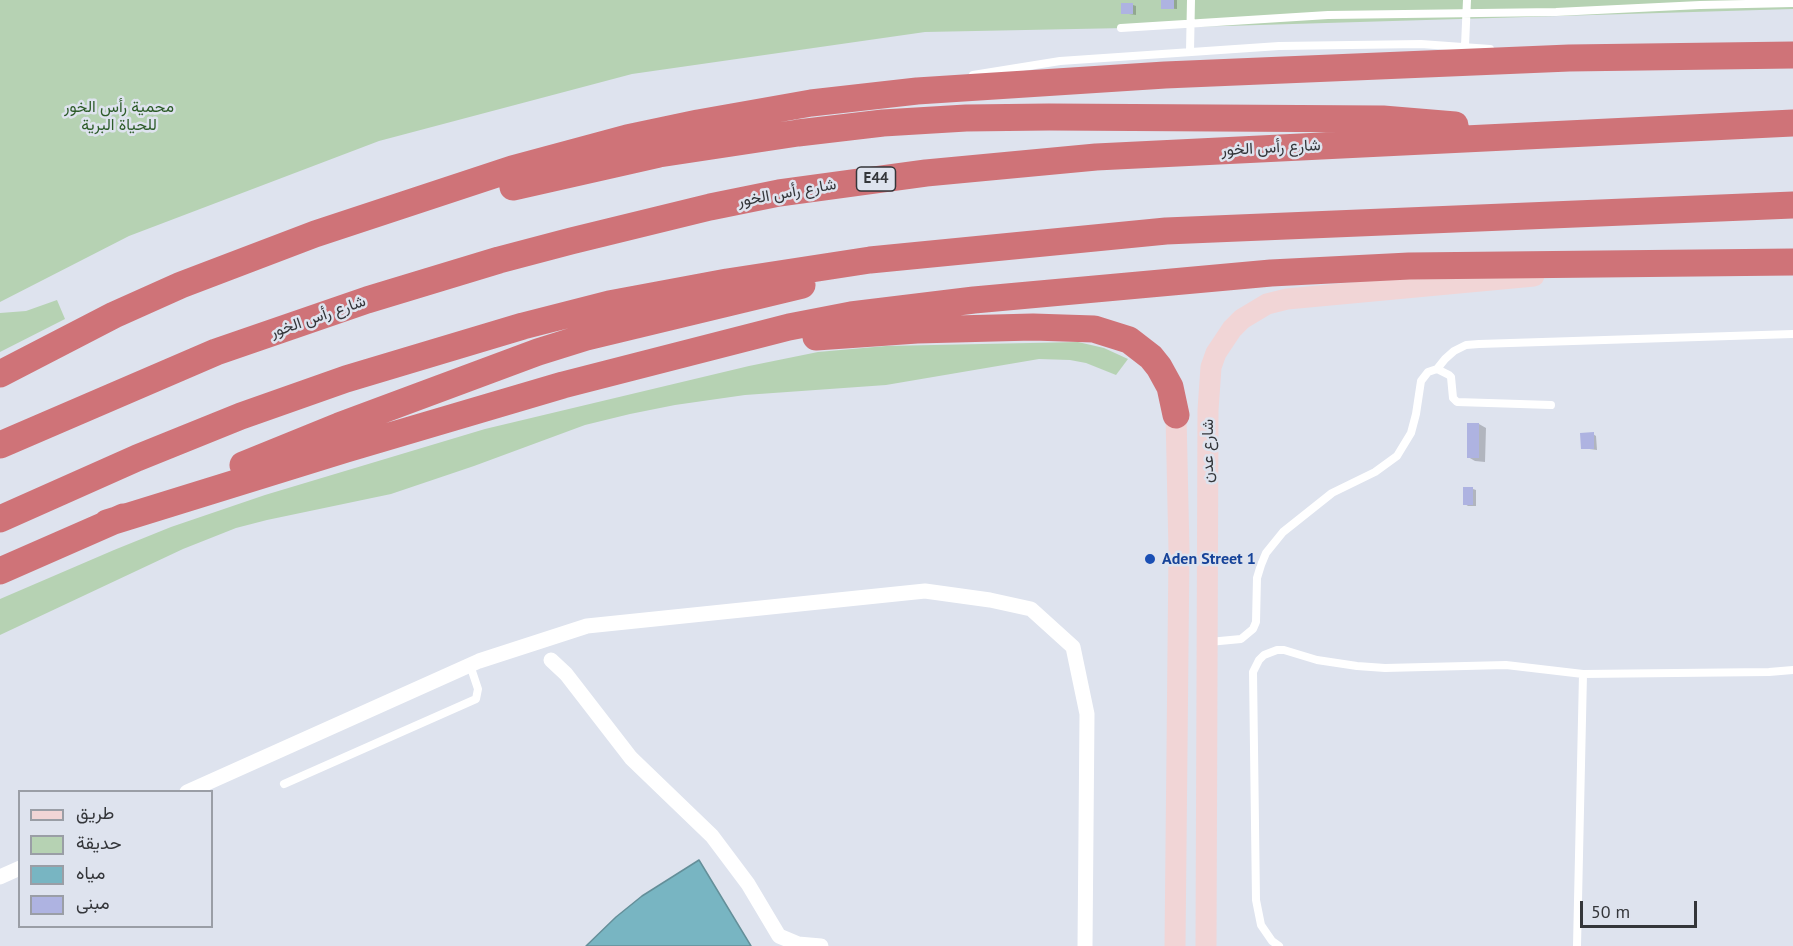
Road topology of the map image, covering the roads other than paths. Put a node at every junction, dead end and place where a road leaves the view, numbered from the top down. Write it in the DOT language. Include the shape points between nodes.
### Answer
graph roads {
  1 [pos="1191,0"];
  2 [pos="1467,0"];
  3 [pos="1793,3"];
  4 [pos="1466,14"];
  5 [pos="1191,23"];
  6 [pos="1121,28"];
  7 [pos="1465,46"];
  8 [pos="1500,50"];
  9 [pos="1191,51"];
  10 [pos="1512,51"];
  11 [pos="1793,54"];
  12 [pos="1569,58"];
  13 [pos="968,76"];
  14 [pos="958,79"];
  15 [pos="917,91"];
  16 [pos="1793,123"];
  17 [pos="1495,136"];
  18 [pos="1788,207"];
  19 [pos="391,210"];
  20 [pos="870,260"];
  21 [pos="1793,262"];
  22 [pos="1588,264"];
  23 [pos="1793,334"];
  24 [pos="711,349"];
  25 [pos="1437,369"];
  26 [pos="0,375"];
  27 [pos="1551,405"];
  28 [pos="1176,415"];
  29 [pos="0,445"];
  30 [pos="0,519"];
  31 [pos="107,524"];
  32 [pos="0,571"];
  33 [pos="1207,642"];
  34 [pos="551,660"];
  35 [pos="470,665"];
  36 [pos="1793,670"];
  37 [pos="1583,674"];
  38 [pos="284,784"];
  39 [pos="191,790"];
  40 [pos="18,869"];
  41 [pos="0,877"];
  42 [pos="821,946"];
  43 [pos="1085,946"];
  44 [pos="1175,946"];
  45 [pos="1206,946"];
  46 [pos="1279,946"];
  47 [pos="1577,946"];
  1 -- 5 [label="lane"];
  2 -- 4 [label="lane"];
  3 -- 4 [label="lane"];
  4 -- 5 [label="lane" via="1328,15"];
  4 -- 7 [label="lane"];
  5 -- 6 [label="lane"];
  5 -- 9 [label="lane"];
  7 -- 8 [label="lane"];
  7 -- 9 [label="lane" via="1389,44"];
  9 -- 13 [label="lane" via="1060,61"];
  10 -- 12 [label="lane"];
  11 -- 12 [label="highway"];
  12 -- 15 [label="highway" via="1165,75"];
  14 -- 15 [label="lane"];
  15 -- 19 [label="highway" via="811,103 627,138 512,169"];
  16 -- 17 [label="highway, شارع رأس الخور / E44"];
  17 -- 19 [label="highway" via="1448,124 1383,119 1049,117 883,123 659,154"];
  17 -- 29 [label="highway, شارع رأس الخور / E44" via="1096,157 926,173 779,193 710,207 499,260 367,300 216,352"];
  18 -- 20 [label="highway" via="1166,231"];
  19 -- 26 [label="highway" via="181,285"];
  20 -- 30 [label="highway" via="609,304 454,346 241,416"];
  20 -- 31 [label="highway" via="801,286 538,352 310,437"];
  21 -- 22 [label="highway"];
  22 -- 24 [label="highway" via="1409,266 1270,273 1018,296 851,315"];
  22 -- 33 [label="street, شارع عدن" via="1528,277 1287,299 1253,311 1232,329 1216,353 1209,385"];
  23 -- 25 [label="lane" via="1466,345 1444,359"];
  24 -- 28 [label="highway" via="907,330 1094,329 1129,340 1150,357 1170,387"];
  24 -- 31 [label="highway" via="563,385"];
  25 -- 27 [label="lane" via="1451,377 1457,402"];
  25 -- 33 [label="lane" via="1424,376 1411,433 1397,456 1375,472 1332,493 1283,532 1266,553 1257,578 1253,629 1241,639"];
  28 -- 44 [label="street, شارع عدن" via="1179,551"];
  31 -- 32 [label="highway"];
  33 -- 45 [label="street, شارع عدن"];
  34 -- 42 [label="street" via="631,758 712,836 748,884 779,936 798,944"];
  35 -- 38 [label="lane" via="478,689 476,699"];
  35 -- 39 [label="street"];
  35 -- 43 [label="street" via="587,626 914,592 990,600 1031,609 1073,647 1087,714"];
  36 -- 37 [label="lane"];
  37 -- 46 [label="lane" via="1506,665 1357,666 1284,650 1270,651 1258,660 1253,672 1256,900 1261,926"];
  37 -- 47 [label="lane"];
  40 -- 41 [label="street"];
}
